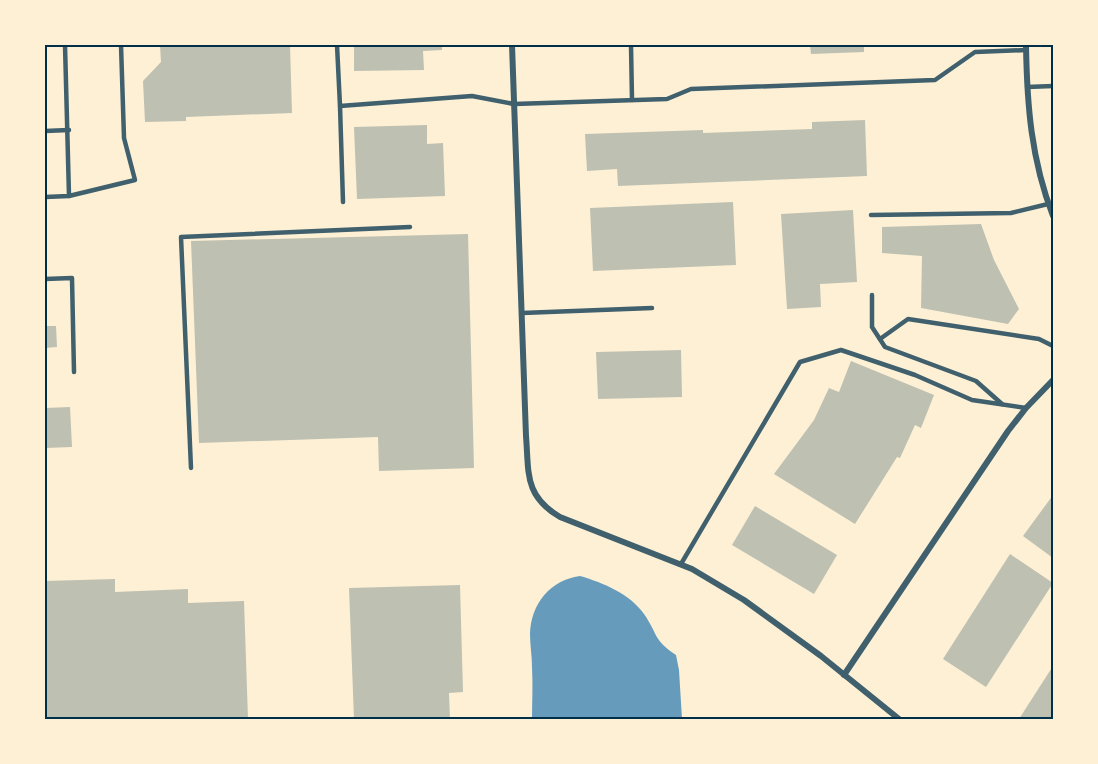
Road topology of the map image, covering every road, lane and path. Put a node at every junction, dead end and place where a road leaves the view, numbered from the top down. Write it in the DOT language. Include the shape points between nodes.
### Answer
graph roads {
  1 [pos="66,45"];
  2 [pos="121,45"];
  3 [pos="337,45"];
  4 [pos="512,45"];
  5 [pos="631,45"];
  6 [pos="1026,48"];
  7 [pos="1053,86"];
  8 [pos="1027,87"];
  9 [pos="632,100"];
  10 [pos="514,104"];
  11 [pos="340,106"];
  12 [pos="69,130"];
  13 [pos="45,131"];
  14 [pos="69,196"];
  15 [pos="45,197"];
  16 [pos="343,202"];
  17 [pos="1048,204"];
  18 [pos="871,215"];
  19 [pos="1053,216"];
  20 [pos="410,227"];
  21 [pos="45,279"];
  22 [pos="872,295"];
  23 [pos="652,308"];
  24 [pos="522,313"];
  25 [pos="880,339"];
  26 [pos="1053,346"];
  27 [pos="74,372"];
  28 [pos="1053,380"];
  29 [pos="1002,404"];
  30 [pos="1026,408"];
  31 [pos="191,468"];
  32 [pos="681,564"];
  33 [pos="844,675"];
  34 [pos="899,719"];
  1 -- 12 [label="lane"];
  2 -- 14 [label="lane" via="124,138 135,180"];
  3 -- 11 [label="lane"];
  4 -- 10 [label="street"];
  5 -- 9 [label="lane"];
  6 -- 8 [label="street"];
  6 -- 9 [label="lane" via="975,52 935,80 691,89 667,99"];
  7 -- 8 [label="lane"];
  8 -- 17 [label="street" via="1036,163"];
  9 -- 10 [label="lane"];
  10 -- 11 [label="lane" via="472,96"];
  10 -- 24 [label="street"];
  11 -- 16 [label="lane"];
  12 -- 13 [label="lane"];
  12 -- 14 [label="lane"];
  14 -- 15 [label="lane"];
  17 -- 18 [label="lane" via="1011,213"];
  17 -- 19 [label="street"];
  20 -- 31 [label="lane" via="181,237"];
  21 -- 27 [label="lane" via="72,278"];
  22 -- 25 [label="lane" via="872,327"];
  23 -- 24 [label="lane"];
  24 -- 32 [label="street" via="528,471 537,498 546,509 560,516"];
  25 -- 26 [label="lane" via="908,319 1039,339"];
  25 -- 29 [label="lane" via="885,347 976,381"];
  28 -- 30 [label="street"];
  29 -- 30 [label="lane"];
  29 -- 32 [label="lane" via="972,400 915,375 841,350 800,362"];
  30 -- 33 [label="street"];
  32 -- 33 [label="street" via="744,600"];
  33 -- 34 [label="street"];
}
